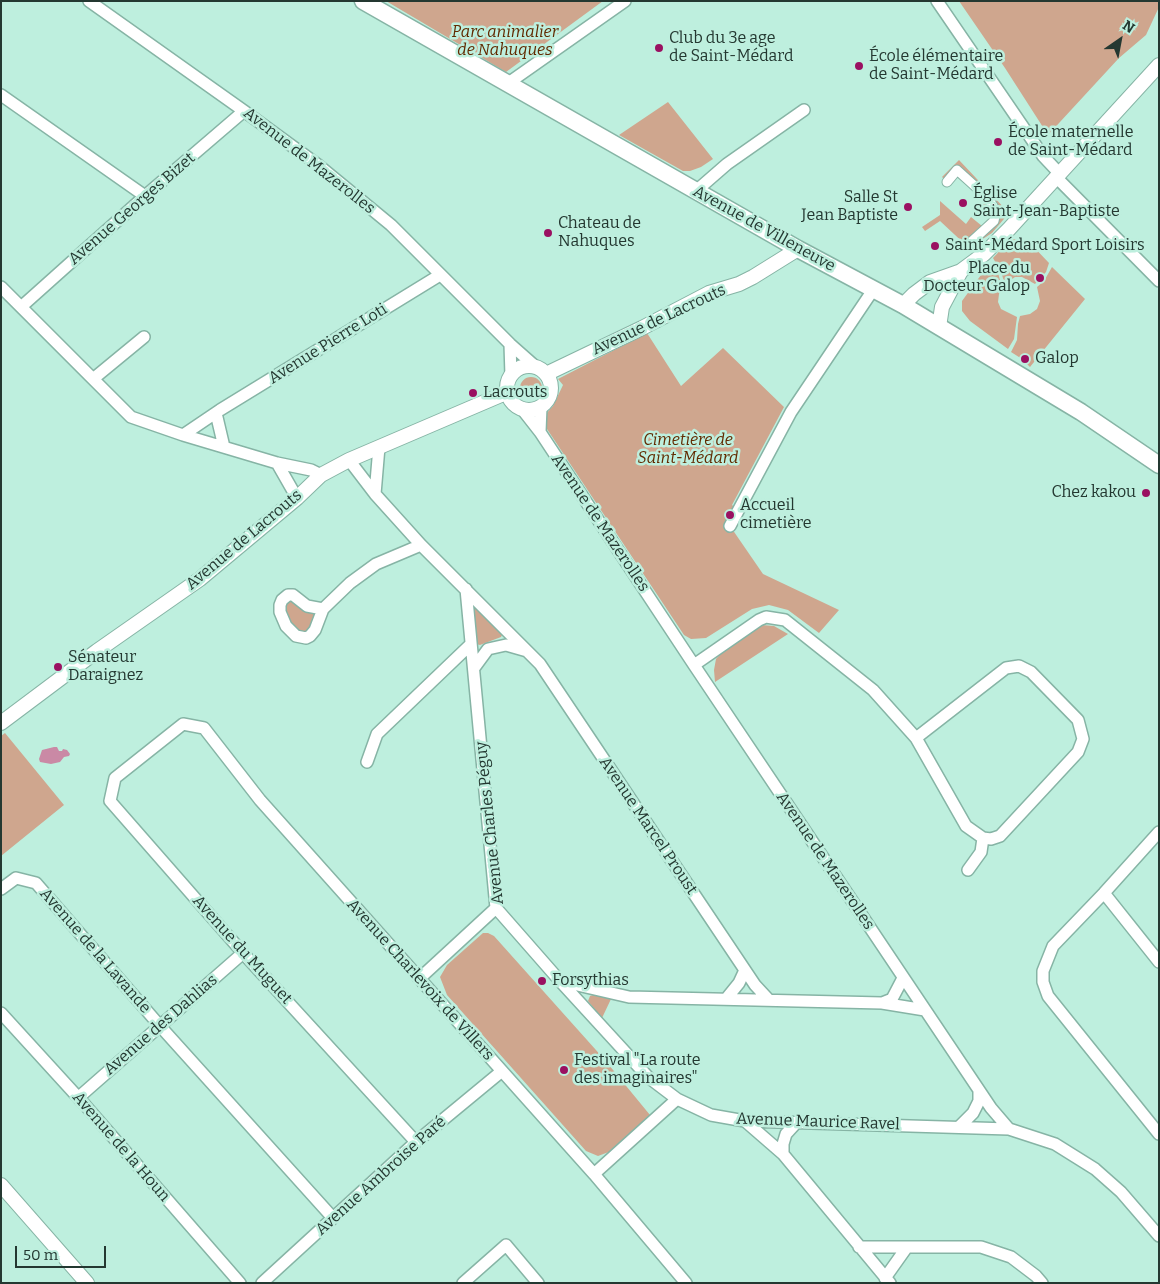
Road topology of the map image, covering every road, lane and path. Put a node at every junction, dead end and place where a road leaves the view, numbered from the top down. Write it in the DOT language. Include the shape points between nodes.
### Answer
graph roads {
  1 [pos="89,1"];
  2 [pos="363,1"];
  3 [pos="625,1"];
  4 [pos="937,1"];
  5 [pos="1159,65"];
  6 [pos="507,84"];
  7 [pos="1,95"];
  8 [pos="804,110"];
  9 [pos="244,111"];
  10 [pos="1058,175"];
  11 [pos="947,182"];
  12 [pos="696,191"];
  13 [pos="144,196"];
  14 [pos="972,241"];
  15 [pos="798,249"];
  16 [pos="961,271"];
  17 [pos="440,275"];
  18 [pos="1159,281"];
  19 [pos="1,287"];
  20 [pos="873,290"];
  21 [pos="903,305"];
  22 [pos="21,307"];
  23 [pos="939,327"];
  24 [pos="144,337"];
  25 [pos="510,344"];
  26 [pos="541,371"];
  27 [pos="511,376"];
  28 [pos="93,379"];
  29 [pos="508,392"];
  30 [pos="541,407"];
  31 [pos="522,409"];
  32 [pos="216,413"];
  33 [pos="540,432"];
  34 [pos="184,435"];
  35 [pos="224,447"];
  36 [pos="379,447"];
  37 [pos="349,460"];
  38 [pos="277,463"];
  39 [pos="1159,465"];
  40 [pos="321,475"];
  41 [pos="375,494"];
  42 [pos="297,498"];
  43 [pos="730,526"];
  44 [pos="421,545"];
  45 [pos="466,589"];
  46 [pos="323,609"];
  47 [pos="470,645"];
  48 [pos="528,651"];
  49 [pos="694,665"];
  50 [pos="474,668"];
  51 [pos="1,723"];
  52 [pos="916,738"];
  53 [pos="144,755"];
  54 [pos="367,762"];
  55 [pos="1159,832"];
  56 [pos="983,838"];
  57 [pos="968,870"];
  58 [pos="1,889"];
  59 [pos="1104,893"];
  60 [pos="496,908"];
  61 [pos="243,953"];
  62 [pos="1159,962"];
  63 [pos="745,970"];
  64 [pos="420,978"];
  65 [pos="903,978"];
  66 [pos="560,981"];
  67 [pos="726,999"];
  68 [pos="768,999"];
  69 [pos="882,1003"];
  70 [pos="925,1010"];
  71 [pos="1,1013"];
  72 [pos="160,1026"];
  73 [pos="502,1072"];
  74 [pos="980,1092"];
  75 [pos="78,1097"];
  76 [pos="677,1099"];
  77 [pos="745,1121"];
  78 [pos="797,1122"];
  79 [pos="959,1127"];
  80 [pos="1009,1129"];
  81 [pos="1159,1134"];
  82 [pos="416,1142"];
  83 [pos="782,1154"];
  84 [pos="594,1174"];
  85 [pos="1,1184"];
  86 [pos="333,1218"];
  87 [pos="1159,1236"];
  88 [pos="859,1247"];
  89 [pos="907,1247"];
  90 [pos="887,1280"];
  91 [pos="87,1283"];
  92 [pos="240,1283"];
  93 [pos="262,1283"];
  94 [pos="463,1283"];
  95 [pos="538,1283"];
  96 [pos="686,1283"];
  97 [pos="1042,1283"];
  1 -- 9 [label="street, Avenue de Mazerolles"];
  2 -- 6 [label="main road, Avenue de Villeneuve"];
  3 -- 6 [label="street"];
  4 -- 10 [label="street"];
  5 -- 10 [label="street"];
  6 -- 12 [label="main road, Avenue de Villeneuve"];
  7 -- 13 [label="street"];
  8 -- 12 [label="street" via="727,164"];
  9 -- 13 [label="street, Avenue Georges Bizet"];
  9 -- 17 [label="street, Avenue de Mazerolles" via="391,225"];
  10 -- 16 [label="street" via="984,254"];
  10 -- 18 [label="street"];
  11 -- 14 [label="street" via="957,170 988,198 996,211 994,220"];
  12 -- 15 [label="main road, Avenue de Villeneuve"];
  13 -- 22 [label="street, Avenue Georges Bizet"];
  15 -- 20 [label="main road, Avenue de Villeneuve"];
  15 -- 26 [label="street, Avenue de Lacrouts" via="739,284 709,293 642,328"];
  16 -- 21 [label="street" via="930,282"];
  16 -- 23 [label="street" via="942,307"];
  17 -- 25 [label="street, Avenue de Mazerolles"];
  17 -- 32 [label="street, Avenue Pierre Loti"];
  19 -- 22 [label="street"];
  20 -- 21 [label="main road, Avenue de Villeneuve"];
  20 -- 43 [label="street" via="791,412"];
  21 -- 23 [label="main road, Avenue de Villeneuve"];
  22 -- 28 [label="street"];
  23 -- 39 [label="main road, Avenue de Villeneuve" via="1081,412"];
  24 -- 28 [label="street"];
  25 -- 26 [label="street, Avenue de Mazerolles"];
  25 -- 27 [label="street"];
  26 -- 27 [label="street" via="525,367"];
  26 -- 30 [label="street" via="550,380 551,392"];
  27 -- 29 [label="street"];
  28 -- 34 [label="street" via="131,417"];
  29 -- 31 [label="street" via="512,403"];
  29 -- 36 [label="street, Avenue de Lacrouts"];
  30 -- 31 [label="street"];
  30 -- 33 [label="street"];
  31 -- 33 [label="street, Avenue de Mazerolles"];
  32 -- 34 [label="street, Avenue Pierre Loti"];
  32 -- 35 [label="street"];
  33 -- 49 [label="street, Avenue de Mazerolles"];
  34 -- 35 [label="street"];
  35 -- 38 [label="street"];
  36 -- 37 [label="street, Avenue de Lacrouts"];
  36 -- 41 [label="street"];
  37 -- 40 [label="street, Avenue de Lacrouts"];
  37 -- 41 [label="street, Avenue Marcel Proust"];
  38 -- 40 [label="street"];
  38 -- 42 [label="street"];
  40 -- 42 [label="street, Avenue de Lacrouts"];
  41 -- 44 [label="street, Avenue Marcel Proust"];
  42 -- 51 [label="street, Avenue de Lacrouts" via="200,579 97,650"];
  44 -- 45 [label="street, Avenue Marcel Proust"];
  44 -- 46 [label="street" via="376,564"];
  45 -- 47 [label="street, Avenue Charles Péguy"];
  45 -- 48 [label="street, Avenue Marcel Proust"];
  47 -- 50 [label="street, Avenue Charles Péguy"];
  47 -- 54 [label="street" via="377,734"];
  48 -- 50 [label="street" via="506,644 488,649"];
  48 -- 63 [label="street, Avenue Marcel Proust" via="540,664"];
  49 -- 52 [label="street" via="759,620 766,617 785,620 873,690"];
  49 -- 65 [label="street, Avenue de Mazerolles"];
  50 -- 60 [label="street, Avenue Charles Péguy"];
  52 -- 56 [label="street" via="966,826"];
  52 -- 56 [label="street" via="1006,668 1019,666 1031,672 1078,720 1083,739 1078,752 1000,836"];
  53 -- 61 [label="street, Avenue du Muguet" via="115,778 110,801"];
  53 -- 64 [label="street, Avenue Charlevoix de Villers" via="183,724 204,728 260,800"];
  55 -- 59 [label="street"];
  56 -- 57 [label="street" via="981,852"];
  58 -- 72 [label="street, Avenue de la Lavande" via="16,878 36,883"];
  59 -- 62 [label="street"];
  59 -- 81 [label="street" via="1053,946 1043,971 1043,982 1048,996"];
  60 -- 64 [label="street"];
  60 -- 66 [label="street, Avenue Charles Péguy"];
  61 -- 72 [label="street, Avenue des Dahlias"];
  61 -- 82 [label="street, Avenue du Muguet"];
  63 -- 67 [label="street"];
  63 -- 68 [label="street, Avenue Marcel Proust"];
  64 -- 73 [label="street, Avenue Charlevoix de Villers"];
  65 -- 69 [label="street" via="892,999"];
  65 -- 70 [label="street, Avenue de Mazerolles"];
  66 -- 67 [label="street" via="629,997"];
  66 -- 76 [label="street, Avenue Maurice Ravel" via="648,1077"];
  67 -- 68 [label="street"];
  68 -- 69 [label="street"];
  69 -- 70 [label="street"];
  70 -- 74 [label="street, Avenue de Mazerolles"];
  71 -- 75 [label="street, Avenue de la Houn"];
  72 -- 75 [label="street, Avenue des Dahlias"];
  72 -- 86 [label="street"];
  73 -- 82 [label="street, Avenue Ambroise Paré"];
  73 -- 84 [label="street, Avenue Charlevoix de Villers"];
  74 -- 79 [label="street" via="973,1113"];
  74 -- 80 [label="street, Avenue de Mazerolles"];
  75 -- 92 [label="street, Avenue de la Houn"];
  76 -- 77 [label="street, Avenue Maurice Ravel" via="712,1115"];
  76 -- 84 [label="street"];
  77 -- 78 [label="street, Avenue Maurice Ravel"];
  77 -- 83 [label="street"];
  78 -- 79 [label="street, Avenue Maurice Ravel"];
  78 -- 83 [label="street" via="786,1134"];
  79 -- 80 [label="street, Avenue Maurice Ravel"];
  80 -- 87 [label="street" via="1055,1144 1095,1169 1121,1192"];
  82 -- 86 [label="street, Avenue Ambroise Paré"];
  83 -- 88 [label="street"];
  84 -- 96 [label="street, Avenue Charlevoix de Villers"];
  85 -- 91 [label="street"];
  86 -- 93 [label="street, Avenue Ambroise Paré"];
  88 -- 89 [label="street"];
  88 -- 90 [label="street"];
  89 -- 90 [label="street"];
  89 -- 97 [label="street" via="981,1247 1011,1257"];
  94 -- 95 [label="street" via="506,1244"];
}
